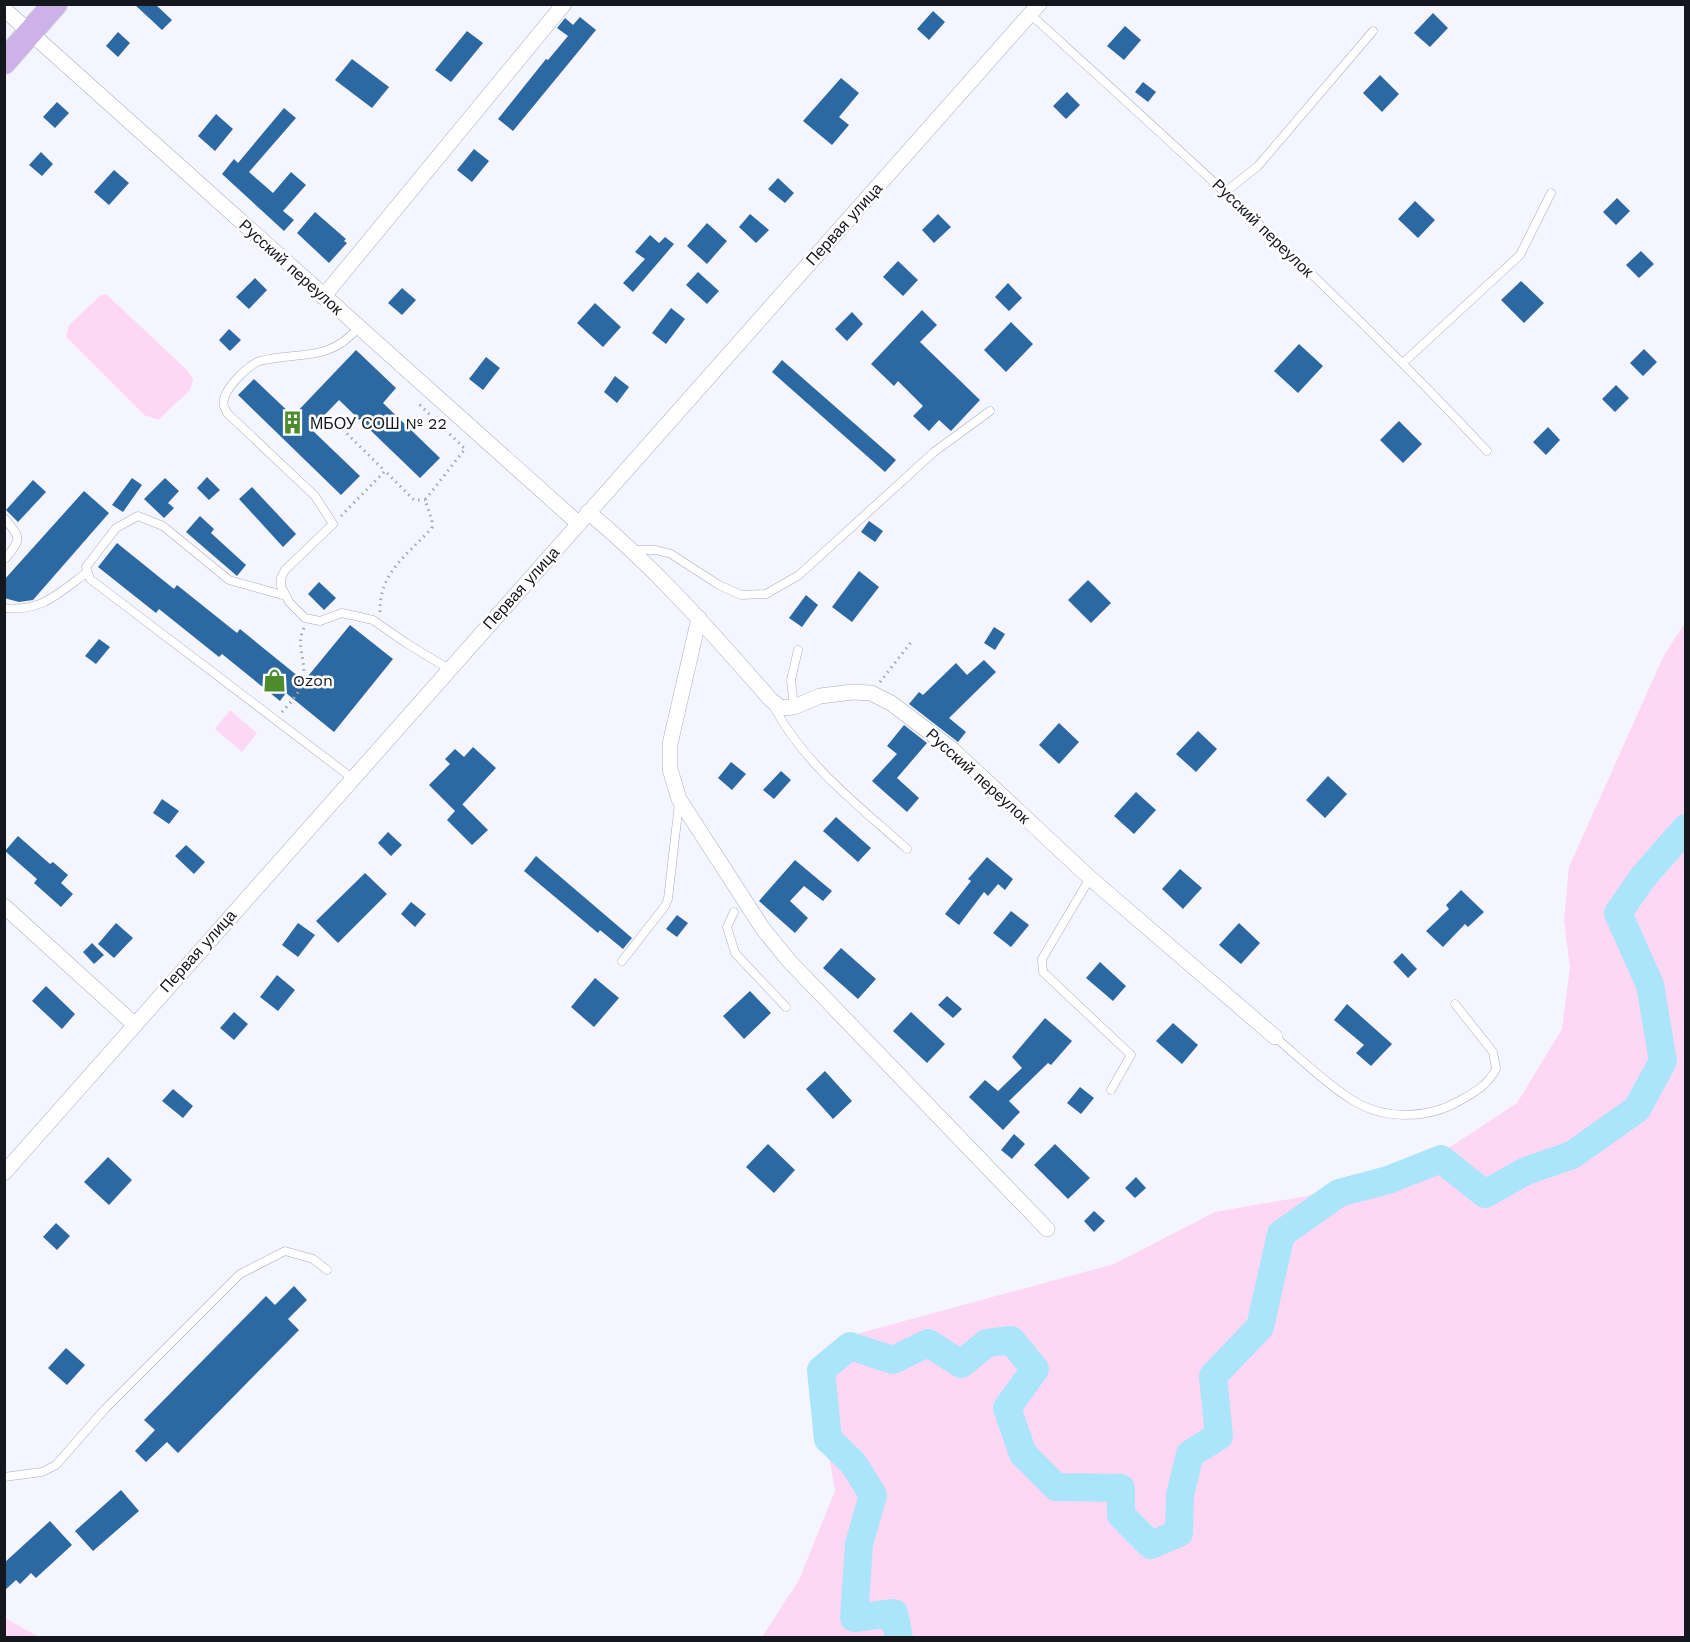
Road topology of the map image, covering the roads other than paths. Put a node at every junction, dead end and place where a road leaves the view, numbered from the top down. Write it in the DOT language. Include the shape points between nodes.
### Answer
graph roads {
  1 [pos="56,4"];
  2 [pos="564,4"];
  3 [pos="1030,8"];
  4 [pos="4,9"];
  5 [pos="1373,31"];
  6 [pos="30,32"];
  7 [pos="4,62"];
  8 [pos="1225,192"];
  9 [pos="1551,193"];
  10 [pos="323,297"];
  11 [pos="358,328"];
  12 [pos="1404,362"];
  13 [pos="990,411"];
  14 [pos="1487,451"];
  15 [pos="4,518"];
  16 [pos="583,518"];
  17 [pos="634,550"];
  18 [pos="6,558"];
  19 [pos="86,573"];
  20 [pos="286,596"];
  21 [pos="4,608"];
  22 [pos="699,618"];
  23 [pos="798,650"];
  24 [pos="449,669"];
  25 [pos="771,700"];
  26 [pos="794,706"];
  27 [pos="352,778"];
  28 [pos="679,799"];
  29 [pos="907,849"];
  30 [pos="1090,878"];
  31 [pos="4,906"];
  32 [pos="734,912"];
  33 [pos="622,961"];
  34 [pos="1455,1004"];
  35 [pos="786,1006"];
  36 [pos="134,1024"];
  37 [pos="1275,1037"];
  38 [pos="1111,1090"];
  39 [pos="4,1173"];
  40 [pos="1047,1229"];
  41 [pos="327,1270"];
  42 [pos="4,1477"];
  1 -- 6 [label="main road"];
  2 -- 10 [label="street"];
  3 -- 8 [label="lane, Русский переулок"];
  3 -- 16 [label="street, Первая улица"];
  4 -- 6 [label="street, Русский переулок"];
  5 -- 8 [label="lane" via="1258,166"];
  6 -- 7 [label="main road"];
  6 -- 10 [label="street, Русский переулок"];
  8 -- 12 [label="lane, Русский переулок"];
  9 -- 12 [label="lane" via="1520,255"];
  10 -- 11 [label="street, Русский переулок"];
  11 -- 16 [label="street, Русский переулок"];
  11 -- 20 [label="lane" via="333,348 260,361 225,394 223,404 227,413 315,496 333,524 285,570 280,578"];
  12 -- 14 [label="lane, Русский переулок"];
  13 -- 17 [label="lane" via="944,443 799,575 774,591 741,595 671,554"];
  15 -- 18 [label="lane" via="19,537"];
  16 -- 17 [label="street, Русский переулок"];
  16 -- 24 [label="street, Первая улица"];
  17 -- 22 [label="street, Русский переулок"];
  19 -- 20 [label="lane" via="86,567 116,528 138,516 163,526 228,580"];
  19 -- 21 [label="lane" via="32,608"];
  19 -- 27 [label="lane"];
  20 -- 24 [label="lane" via="298,614 308,619 320,621 342,613 380,623"];
  22 -- 25 [label="street, Русский переулок"];
  22 -- 28 [label="street" via="670,744 670,769"];
  23 -- 26 [label="lane" via="792,669"];
  24 -- 27 [label="street, Первая улица"];
  25 -- 26 [label="street" via="781,708"];
  25 -- 29 [label="lane" via="791,737 813,764"];
  26 -- 30 [label="street, Русский переулок" via="820,696 871,693 891,703 953,750"];
  27 -- 36 [label="street, Первая улица"];
  28 -- 33 [label="lane" via="668,899"];
  28 -- 40 [label="street" via="763,929 790,962"];
  30 -- 37 [label="street, Русский переулок"];
  30 -- 38 [label="lane" via="1041,965 1043,972 1131,1054"];
  31 -- 36 [label="street"];
  32 -- 35 [label="lane" via="727,927 735,953"];
  34 -- 37 [label="lane" via="1493,1052 1496,1070 1487,1084 1444,1110 1424,1115 1393,1113 1354,1101"];
  36 -- 39 [label="street, Первая улица"];
  41 -- 42 [label="lane" via="303,1255 285,1251 240,1274 105,1409 61,1461 42,1472"];
}
